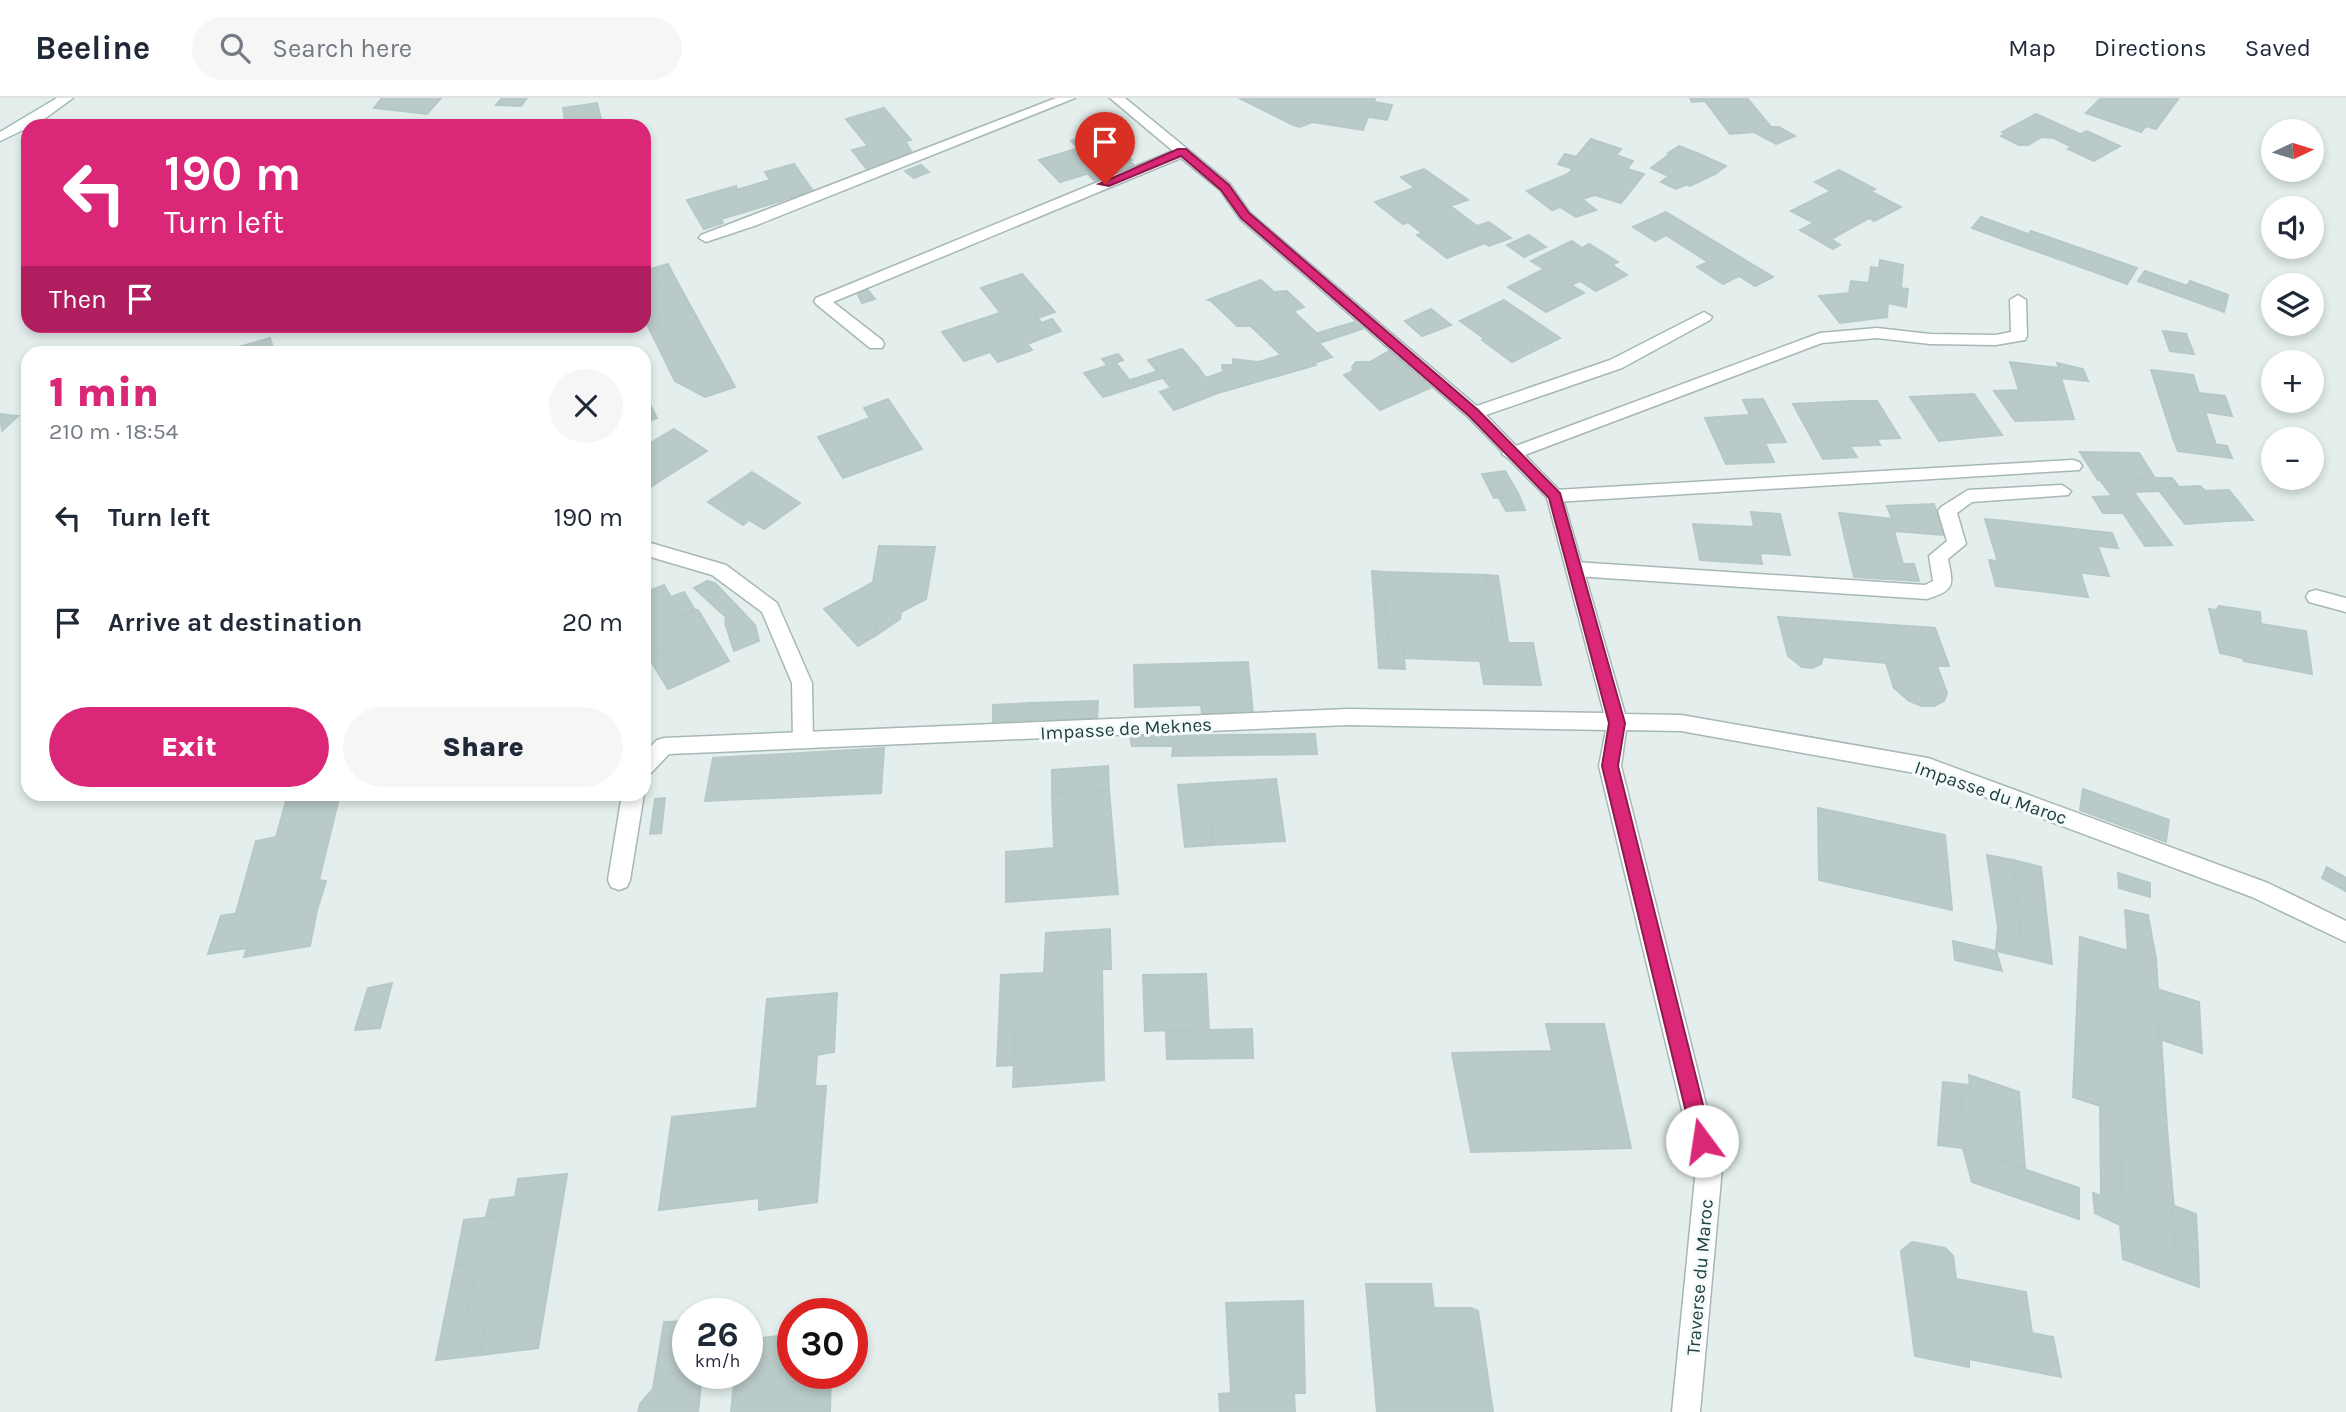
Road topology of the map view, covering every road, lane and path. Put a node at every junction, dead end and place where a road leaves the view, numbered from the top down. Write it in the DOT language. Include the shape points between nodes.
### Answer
graph roads {
  1 [pos="66,98"];
  2 [pos="1068,98"];
  3 [pos="1117,98"];
  4 [pos="35,119"];
  5 [pos="21,126"];
  6 [pos="0,137"];
  7 [pos="1182,152"];
  8 [pos="706,239"];
  9 [pos="2018,300"];
  10 [pos="1704,317"];
  11 [pos="876,344"];
  12 [pos="1474,413"];
  13 [pos="1511,454"];
  14 [pos="2073,466"];
  15 [pos="2062,491"];
  16 [pos="1555,496"];
  17 [pos="651,550"];
  18 [pos="1575,569"];
  19 [pos="2316,597"];
  20 [pos="2346,605"];
  21 [pos="1617,723"];
  22 [pos="803,740"];
  23 [pos="651,759"];
  24 [pos="632,801"];
  25 [pos="619,880"];
  26 [pos="2346,932"];
  27 [pos="1686,1412"];
  1 -- 4 [label="street"];
  2 -- 8 [label="street"];
  3 -- 7 [label="street"];
  5 -- 6 [label="street"];
  7 -- 11 [label="street" via="822,301"];
  7 -- 12 [label="street" via="1225,187 1245,216"];
  9 -- 13 [label="street" via="2019,336 1930,339 1877,333 1820,338"];
  10 -- 12 [label="street" via="1616,363"];
  12 -- 13 [label="street"];
  13 -- 16 [label="street"];
  14 -- 16 [label="street"];
  15 -- 18 [label="street" via="1968,496 1947,512 1958,544 1938,556 1943,584 1927,592"];
  16 -- 18 [label="street, Traverse du Maroc"];
  17 -- 22 [label="street" via="719,570 770,608 802,683"];
  18 -- 21 [label="street, Traverse du Maroc"];
  19 -- 20 [label="street"];
  21 -- 22 [label="street, Impasse de Meknes" via="1348,717"];
  21 -- 26 [label="street, Impasse du Maroc" via="1681,723 1928,767 2260,890"];
  21 -- 27 [label="street, Traverse du Maroc" via="1610,766 1709,1168"];
  22 -- 23 [label="street, Impasse de Meknes" via="664,746"];
  24 -- 25 [label="street"];
}
